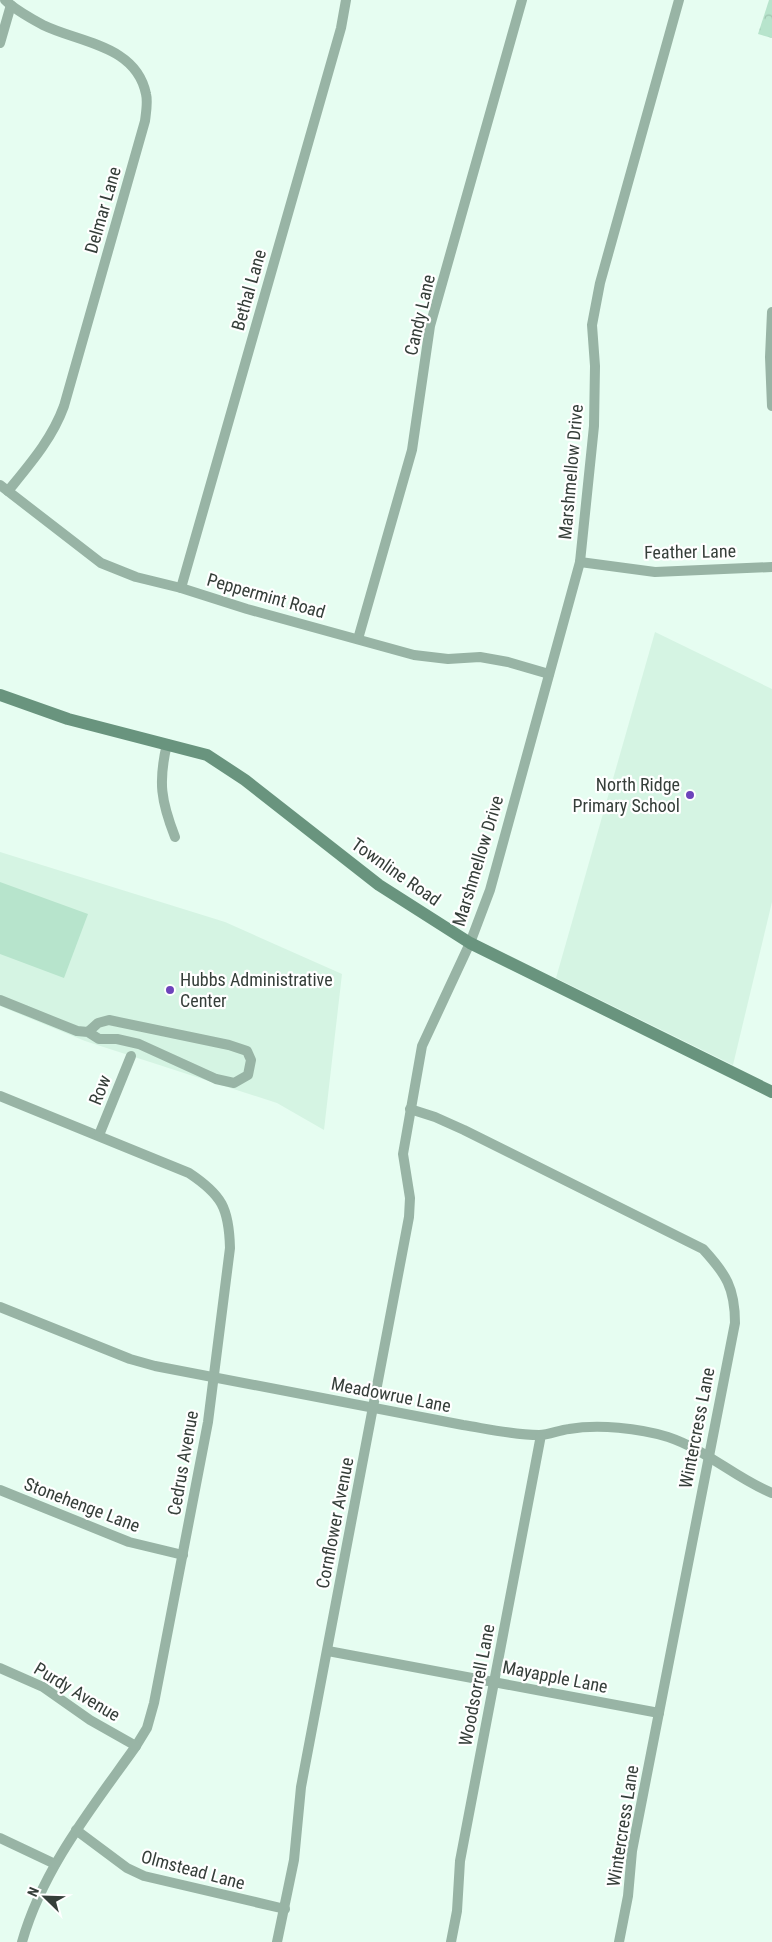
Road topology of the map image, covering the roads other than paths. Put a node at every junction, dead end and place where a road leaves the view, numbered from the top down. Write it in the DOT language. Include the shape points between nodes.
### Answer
graph roads {
  1 [pos="346,0"];
  2 [pos="522,0"];
  3 [pos="680,0"];
  4 [pos="8,3"];
  5 [pos="0,43"];
  6 [pos="772,312"];
  7 [pos="772,406"];
  8 [pos="4,488"];
  9 [pos="580,562"];
  10 [pos="772,567"];
  11 [pos="181,588"];
  12 [pos="358,639"];
  13 [pos="549,674"];
  14 [pos="0,695"];
  15 [pos="167,744"];
  16 [pos="175,837"];
  17 [pos="470,943"];
  18 [pos="0,1000"];
  19 [pos="88,1032"];
  20 [pos="131,1056"];
  21 [pos="772,1092"];
  22 [pos="0,1096"];
  23 [pos="410,1109"];
  24 [pos="99,1135"];
  25 [pos="0,1307"];
  26 [pos="214,1378"];
  27 [pos="373,1408"];
  28 [pos="540,1436"];
  29 [pos="708,1455"];
  30 [pos="0,1490"];
  31 [pos="772,1493"];
  32 [pos="183,1555"];
  33 [pos="328,1651"];
  34 [pos="0,1668"];
  35 [pos="494,1682"];
  36 [pos="659,1713"];
  37 [pos="136,1746"];
  38 [pos="76,1830"];
  39 [pos="0,1838"];
  40 [pos="54,1864"];
  41 [pos="285,1909"];
  42 [pos="22,1942"];
  43 [pos="277,1942"];
  44 [pos="451,1942"];
  45 [pos="618,1942"];
  1 -- 11 [label="street, Bethal Lane"];
  2 -- 12 [label="street, Candy Lane" via="430,326 412,450"];
  3 -- 9 [label="street, Marshmellow Drive" via="600,283 592,325 594,426"];
  4 -- 5 [label="street"];
  4 -- 8 [label="street, Delmar Lane" via="44,25 109,48 128,62 139,76 146,94 145,121 64,406 42,448"];
  6 -- 7 [label="street"];
  8 -- 11 [label="street, Peppermint Road" via="101,563 136,577"];
  9 -- 10 [label="street, Feather Lane" via="655,572"];
  9 -- 13 [label="street, Marshmellow Drive"];
  11 -- 12 [label="street, Peppermint Road"];
  12 -- 13 [label="street, Peppermint Road" via="414,655 448,659 480,657"];
  13 -- 17 [label="street, Marshmellow Drive" via="490,890"];
  14 -- 15 [label="main road, Townline Road" via="68,718"];
  15 -- 16 [label="street" via="161,769 161,793"];
  15 -- 17 [label="main road, Townline Road" via="207,756 245,780 379,885"];
  17 -- 21 [label="main road, Townline Road"];
  17 -- 23 [label="street, Marshmellow Drive" via="422,1046"];
  18 -- 19 [label="street" via="77,1031"];
  19 -- 19 [label="street" via="98,1023 108,1020 229,1045 247,1051 251,1060 248,1075 234,1083 216,1079 139,1044 99,1039"];
  20 -- 24 [label="street, Row"];
  22 -- 24 [label="street, Cedrus Avenue"];
  23 -- 27 [label="street, Cornflower Avenue" via="402,1154 410,1198 409,1217"];
  23 -- 29 [label="street, Wintercress Lane" via="464,1130 673,1233 703,1249 719,1266 735,1301 734,1323"];
  24 -- 26 [label="street, Cedrus Avenue" via="189,1173 210,1187 223,1204 230,1225 230,1248"];
  25 -- 26 [label="street, Meadowrue Lane" via="130,1359"];
  26 -- 27 [label="street, Meadowrue Lane"];
  26 -- 32 [label="street, Cedrus Avenue"];
  27 -- 28 [label="street, Meadowrue Lane"];
  27 -- 33 [label="street, Cornflower Avenue"];
  28 -- 29 [label="street, Meadowrue Lane" via="587,1426 616,1428 667,1437"];
  28 -- 35 [label="street, Woodsorrell Lane"];
  29 -- 31 [label="street, Meadowrue Lane"];
  29 -- 36 [label="street, Wintercress Lane"];
  30 -- 32 [label="street, Stonehenge Lane" via="129,1542"];
  32 -- 37 [label="street, Cedrus Avenue" via="154,1703 147,1728"];
  33 -- 35 [label="street, Mayapple Lane"];
  33 -- 41 [label="street, Cornflower Avenue" via="301,1787 294,1860"];
  34 -- 37 [label="street, Purdy Avenue" via="43,1687 90,1720"];
  35 -- 36 [label="street, Mayapple Lane"];
  35 -- 44 [label="street, Woodsorrell Lane" via="460,1862"];
  36 -- 45 [label="street, Wintercress Lane"];
  37 -- 38 [label="street, Cedrus Avenue"];
  38 -- 40 [label="street, Cedrus Avenue"];
  38 -- 41 [label="street, Olmstead Lane" via="127,1868 144,1876"];
  39 -- 40 [label="street"];
  40 -- 42 [label="street, Cedrus Avenue"];
  41 -- 43 [label="street, Cornflower Avenue"];
}
